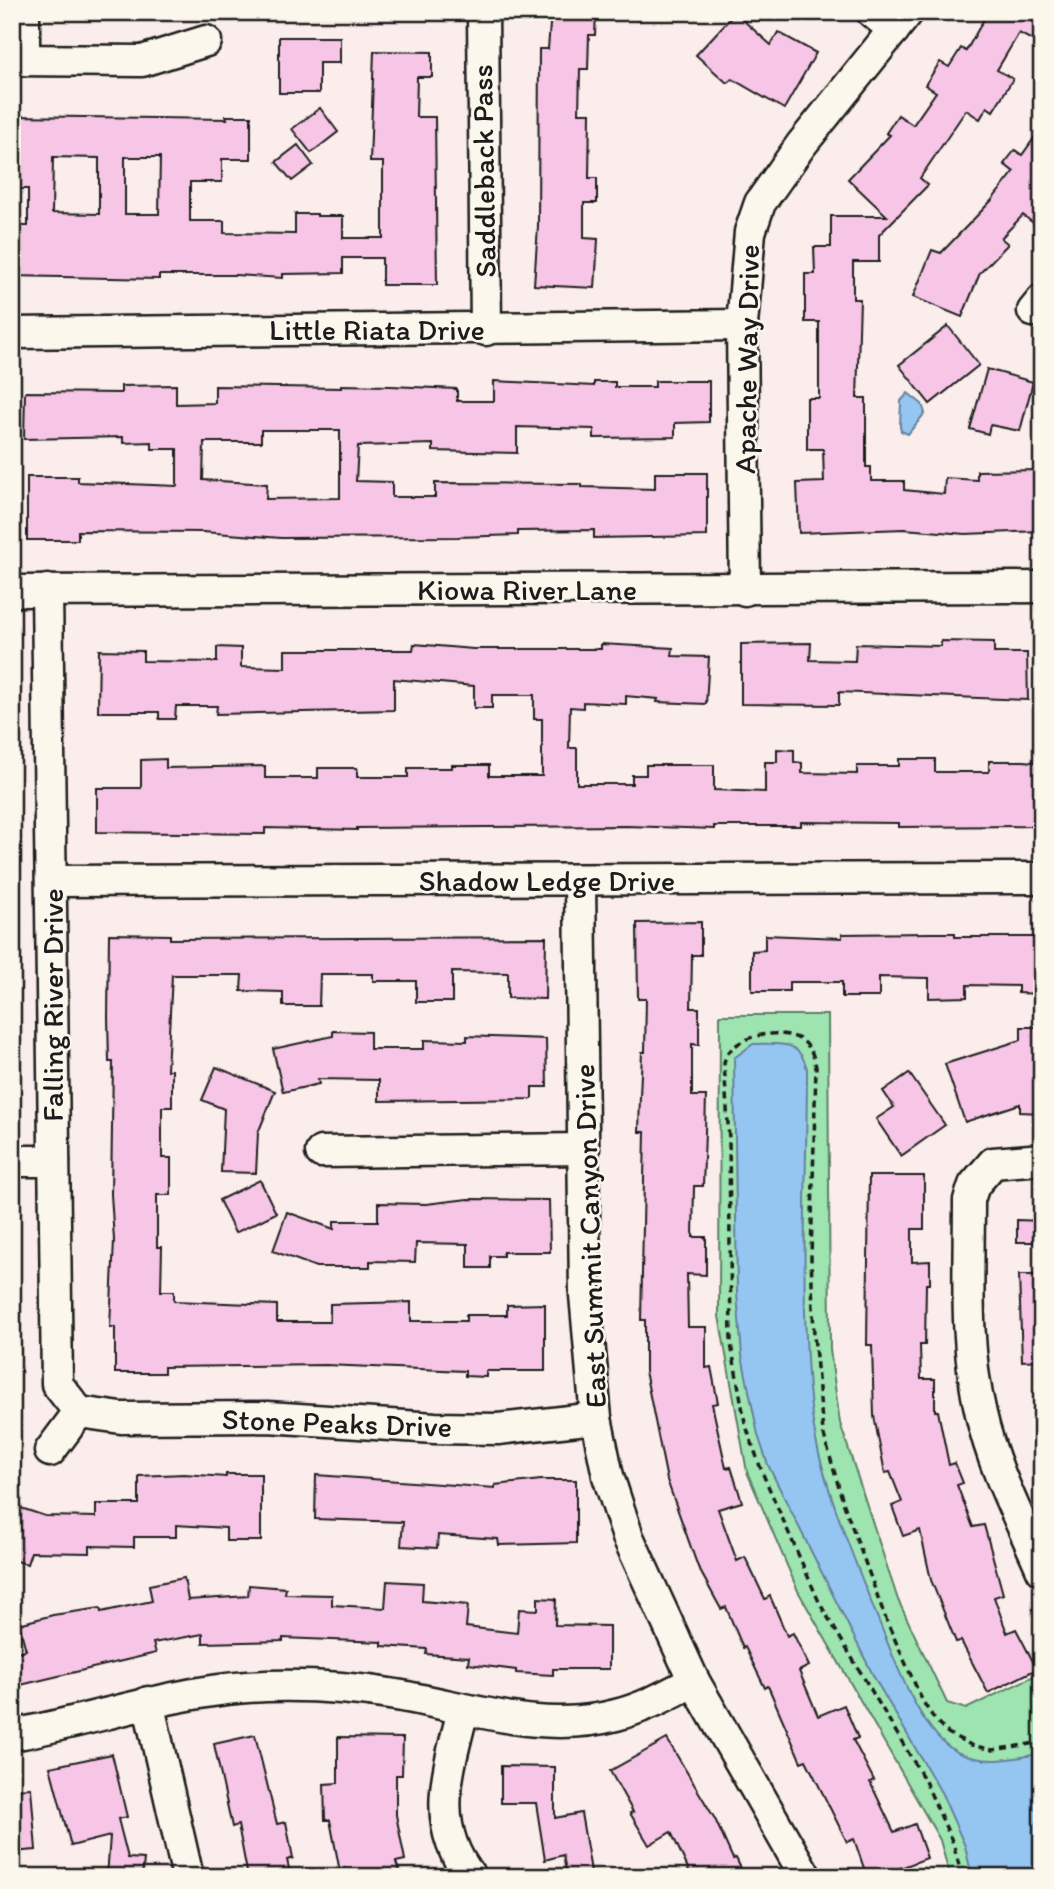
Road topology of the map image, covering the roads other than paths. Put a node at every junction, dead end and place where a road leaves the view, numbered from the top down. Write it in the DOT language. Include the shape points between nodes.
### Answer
graph roads {
  1 [pos="24,12"];
  2 [pos="483,12"];
  3 [pos="891,18"];
  4 [pos="205,41"];
  5 [pos="18,60"];
  6 [pos="742,325"];
  7 [pos="486,330"];
  8 [pos="12,333"];
  9 [pos="1042,587"];
  10 [pos="47,590"];
  11 [pos="746,590"];
  12 [pos="12,591"];
  13 [pos="1042,878"];
  14 [pos="53,881"];
  15 [pos="580,882"];
  16 [pos="584,1149"];
  17 [pos="321,1152"];
  18 [pos="1042,1159"];
  19 [pos="12,1161"];
  20 [pos="54,1161"];
  21 [pos="79,1412"];
  22 [pos="596,1418"];
  23 [pos="50,1451"];
  24 [pos="1042,1570"];
  25 [pos="694,1681"];
  26 [pos="148,1702"];
  27 [pos="463,1710"];
  28 [pos="12,1735"];
  29 [pos="188,1877"];
  30 [pos="471,1877"];
  31 [pos="806,1877"];
  1 -- 5 [label="street"];
  2 -- 7 [label="street, Saddleback Pass"];
  3 -- 6 [label="street, Apache Way Drive" via="761,203 750,232"];
  4 -- 5 [label="street" via="142,61"];
  6 -- 7 [label="street, Little Riata Drive"];
  6 -- 11 [label="street, Apache Way Drive"];
  7 -- 8 [label="street, Little Riata Drive"];
  9 -- 11 [label="street, Kiowa River Lane"];
  10 -- 11 [label="street, Kiowa River Lane"];
  10 -- 12 [label="street, Kiowa River Lane"];
  10 -- 14 [label="street, Falling River Drive"];
  13 -- 15 [label="street, Shadow Ledge Drive"];
  14 -- 15 [label="street, Shadow Ledge Drive"];
  14 -- 20 [label="street, Falling River Drive"];
  15 -- 16 [label="street, East Summit Canyon Drive"];
  16 -- 17 [label="street"];
  16 -- 22 [label="street, East Summit Canyon Drive" via="585,1295"];
  18 -- 24 [label="street" via="993,1163 982,1173 969,1200 969,1336 981,1414"];
  19 -- 20 [label="street"];
  20 -- 21 [label="street, Falling River Drive" via="57,1384"];
  21 -- 22 [label="street, Stone Peaks Drive" via="121,1418 268,1416 485,1429"];
  21 -- 23 [label="street"];
  22 -- 25 [label="street, East Summit Canyon Drive" via="628,1537"];
  25 -- 27 [label="street" via="615,1716 526,1721"];
  25 -- 31 [label="street, East Summit Canyon Drive"];
  26 -- 27 [label="street" via="247,1687 323,1688 395,1695"];
  26 -- 28 [label="street"];
  26 -- 29 [label="street"];
  27 -- 30 [label="street" via="446,1784 445,1824 458,1860"];
}
